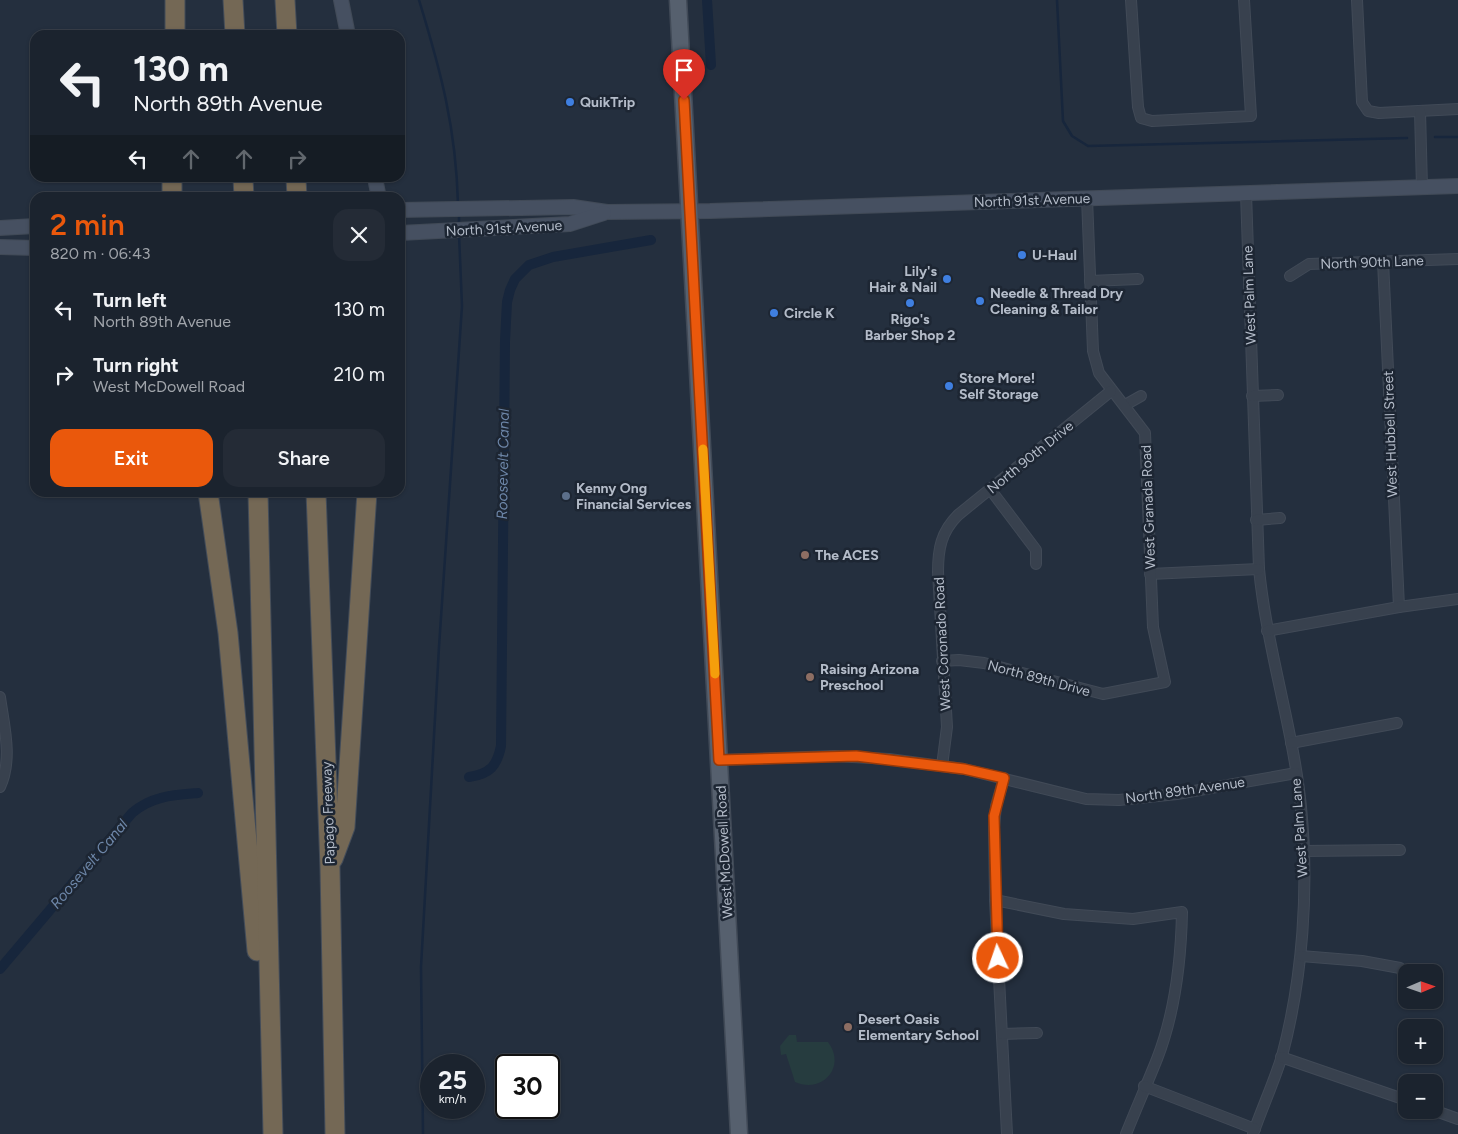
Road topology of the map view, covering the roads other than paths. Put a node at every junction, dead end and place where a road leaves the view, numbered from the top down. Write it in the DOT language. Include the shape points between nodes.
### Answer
graph roads {
  1 [pos="174,0"];
  2 [pos="233,0"];
  3 [pos="285,0"];
  4 [pos="341,0"];
  5 [pos="678,0"];
  6 [pos="1132,0"];
  7 [pos="1244,0"];
  8 [pos="1357,0"];
  9 [pos="174,30"];
  10 [pos="235,30"];
  11 [pos="287,30"];
  12 [pos="347,30"];
  13 [pos="1458,109"];
  14 [pos="1420,111"];
  15 [pos="1458,186"];
  16 [pos="1422,188"];
  17 [pos="1246,193"];
  18 [pos="1087,198"];
  19 [pos="405,210"];
  20 [pos="690,211"];
  21 [pos="607,212"];
  22 [pos="30,226"];
  23 [pos="0,228"];
  24 [pos="405,233"];
  25 [pos="0,247"];
  26 [pos="30,248"];
  27 [pos="1458,259"];
  28 [pos="1383,261"];
  29 [pos="1290,276"];
  30 [pos="1138,279"];
  31 [pos="1090,280"];
  32 [pos="1112,390"];
  33 [pos="1278,395"];
  34 [pos="1141,396"];
  35 [pos="1252,396"];
  36 [pos="1125,405"];
  37 [pos="990,489"];
  38 [pos="209,497"];
  39 [pos="258,497"];
  40 [pos="316,497"];
  41 [pos="367,497"];
  42 [pos="1280,518"];
  43 [pos="1256,520"];
  44 [pos="950,524"];
  45 [pos="1036,564"];
  46 [pos="1259,569"];
  47 [pos="1150,574"];
  48 [pos="1458,599"];
  49 [pos="1399,607"];
  50 [pos="1267,630"];
  51 [pos="942,661"];
  52 [pos="1165,682"];
  53 [pos="0,697"];
  54 [pos="1397,723"];
  55 [pos="1290,744"];
  56 [pos="719,760"];
  57 [pos="942,766"];
  58 [pos="1296,773"];
  59 [pos="1004,778"];
  60 [pos="1,784"];
  61 [pos="1302,850"];
  62 [pos="1400,850"];
  63 [pos="330,868"];
  64 [pos="995,900"];
  65 [pos="1301,956"];
  66 [pos="1398,968"];
  67 [pos="1037,1033"];
  68 [pos="1002,1034"];
  69 [pos="1281,1056"];
  70 [pos="270,1062"];
  71 [pos="1144,1086"];
  72 [pos="1398,1097"];
  73 [pos="1443,1114"];
  74 [pos="1458,1119"];
  75 [pos="1254,1131"];
  76 [pos="273,1134"];
  77 [pos="336,1134"];
  78 [pos="740,1134"];
  79 [pos="1007,1134"];
  80 [pos="1126,1134"];
  1 -- 9 [label="highway"];
  2 -- 10 [label="highway"];
  3 -- 11 [label="highway"];
  4 -- 12 [label="main road"];
  5 -- 20 [label="main road, West McDowell Road"];
  6 -- 7 [label="street" via="1138,107 1142,118 1152,121 1251,116"];
  8 -- 14 [label="street" via="1362,102 1368,111"];
  13 -- 14 [label="street"];
  14 -- 16 [label="street"];
  15 -- 16 [label="main road, North 91st Avenue"];
  16 -- 17 [label="main road, North 91st Avenue"];
  17 -- 18 [label="main road, North 91st Avenue"];
  17 -- 35 [label="street, West Palm Lane"];
  18 -- 20 [label="main road, North 91st Avenue"];
  18 -- 31 [label="street, West Granada Road"];
  19 -- 21 [label="main road, North 91st Avenue" via="573,207"];
  20 -- 21 [label="main road, North 91st Avenue"];
  20 -- 56 [label="main road, West McDowell Road"];
  21 -- 24 [label="main road, North 91st Avenue" via="570,224"];
  22 -- 23 [label="main road"];
  25 -- 26 [label="main road"];
  27 -- 28 [label="street, North 90th Lane"];
  28 -- 29 [label="street, North 90th Lane" via="1309,264"];
  28 -- 49 [label="street, West Hubbell Street"];
  30 -- 31 [label="street"];
  31 -- 32 [label="street, West Granada Road" via="1093,350 1099,373"];
  32 -- 36 [label="street, West Granada Road"];
  32 -- 37 [label="street, North 90th Drive"];
  33 -- 35 [label="street"];
  34 -- 36 [label="street"];
  35 -- 43 [label="street, West Palm Lane"];
  36 -- 47 [label="street, West Granada Road" via="1145,434"];
  37 -- 44 [label="street, North 90th Drive"];
  37 -- 45 [label="street" via="1036,550"];
  38 -- 70 [label="highway" via="228,633 247,815 250,891"];
  39 -- 70 [label="highway"];
  40 -- 63 [label="highway, Papago Freeway"];
  41 -- 63 [label="highway" via="345,827"];
  42 -- 43 [label="street"];
  43 -- 46 [label="street, West Palm Lane"];
  44 -- 51 [label="street, West Coronado Road" via="942,536 938,554"];
  46 -- 47 [label="street"];
  46 -- 50 [label="street, West Palm Lane"];
  47 -- 52 [label="street, West Granada Road" via="1153,627"];
  48 -- 49 [label="street"];
  49 -- 50 [label="street"];
  50 -- 55 [label="street, West Palm Lane"];
  51 -- 52 [label="street, North 89th Drive" via="984,663 1103,694"];
  51 -- 57 [label="street, West Coronado Road" via="947,727"];
  53 -- 60 [label="street" via="7,741"];
  54 -- 55 [label="street"];
  55 -- 58 [label="street, West Palm Lane"];
  56 -- 57 [label="street, North 89th Avenue" via="834,756"];
  56 -- 78 [label="main road, West McDowell Road"];
  57 -- 59 [label="street, North 89th Avenue"];
  58 -- 59 [label="street, North 89th Avenue" via="1177,794 1120,800 1072,797"];
  58 -- 61 [label="street, West Palm Lane"];
  59 -- 64 [label="street" via="994,816"];
  61 -- 62 [label="street"];
  61 -- 65 [label="street, West Palm Lane"];
  63 -- 77 [label="highway, Papago Freeway"];
  64 -- 68 [label="street"];
  64 -- 71 [label="street" via="1064,914 1133,919 1182,912 1181,953 1173,1004 1157,1059"];
  65 -- 66 [label="street"];
  65 -- 69 [label="street, West Palm Lane"];
  67 -- 68 [label="street"];
  68 -- 79 [label="street"];
  69 -- 72 [label="street"];
  69 -- 75 [label="street, West Palm Lane"];
  70 -- 76 [label="highway"];
  71 -- 75 [label="street"];
  71 -- 80 [label="street"];
  73 -- 74 [label="street"];
}
